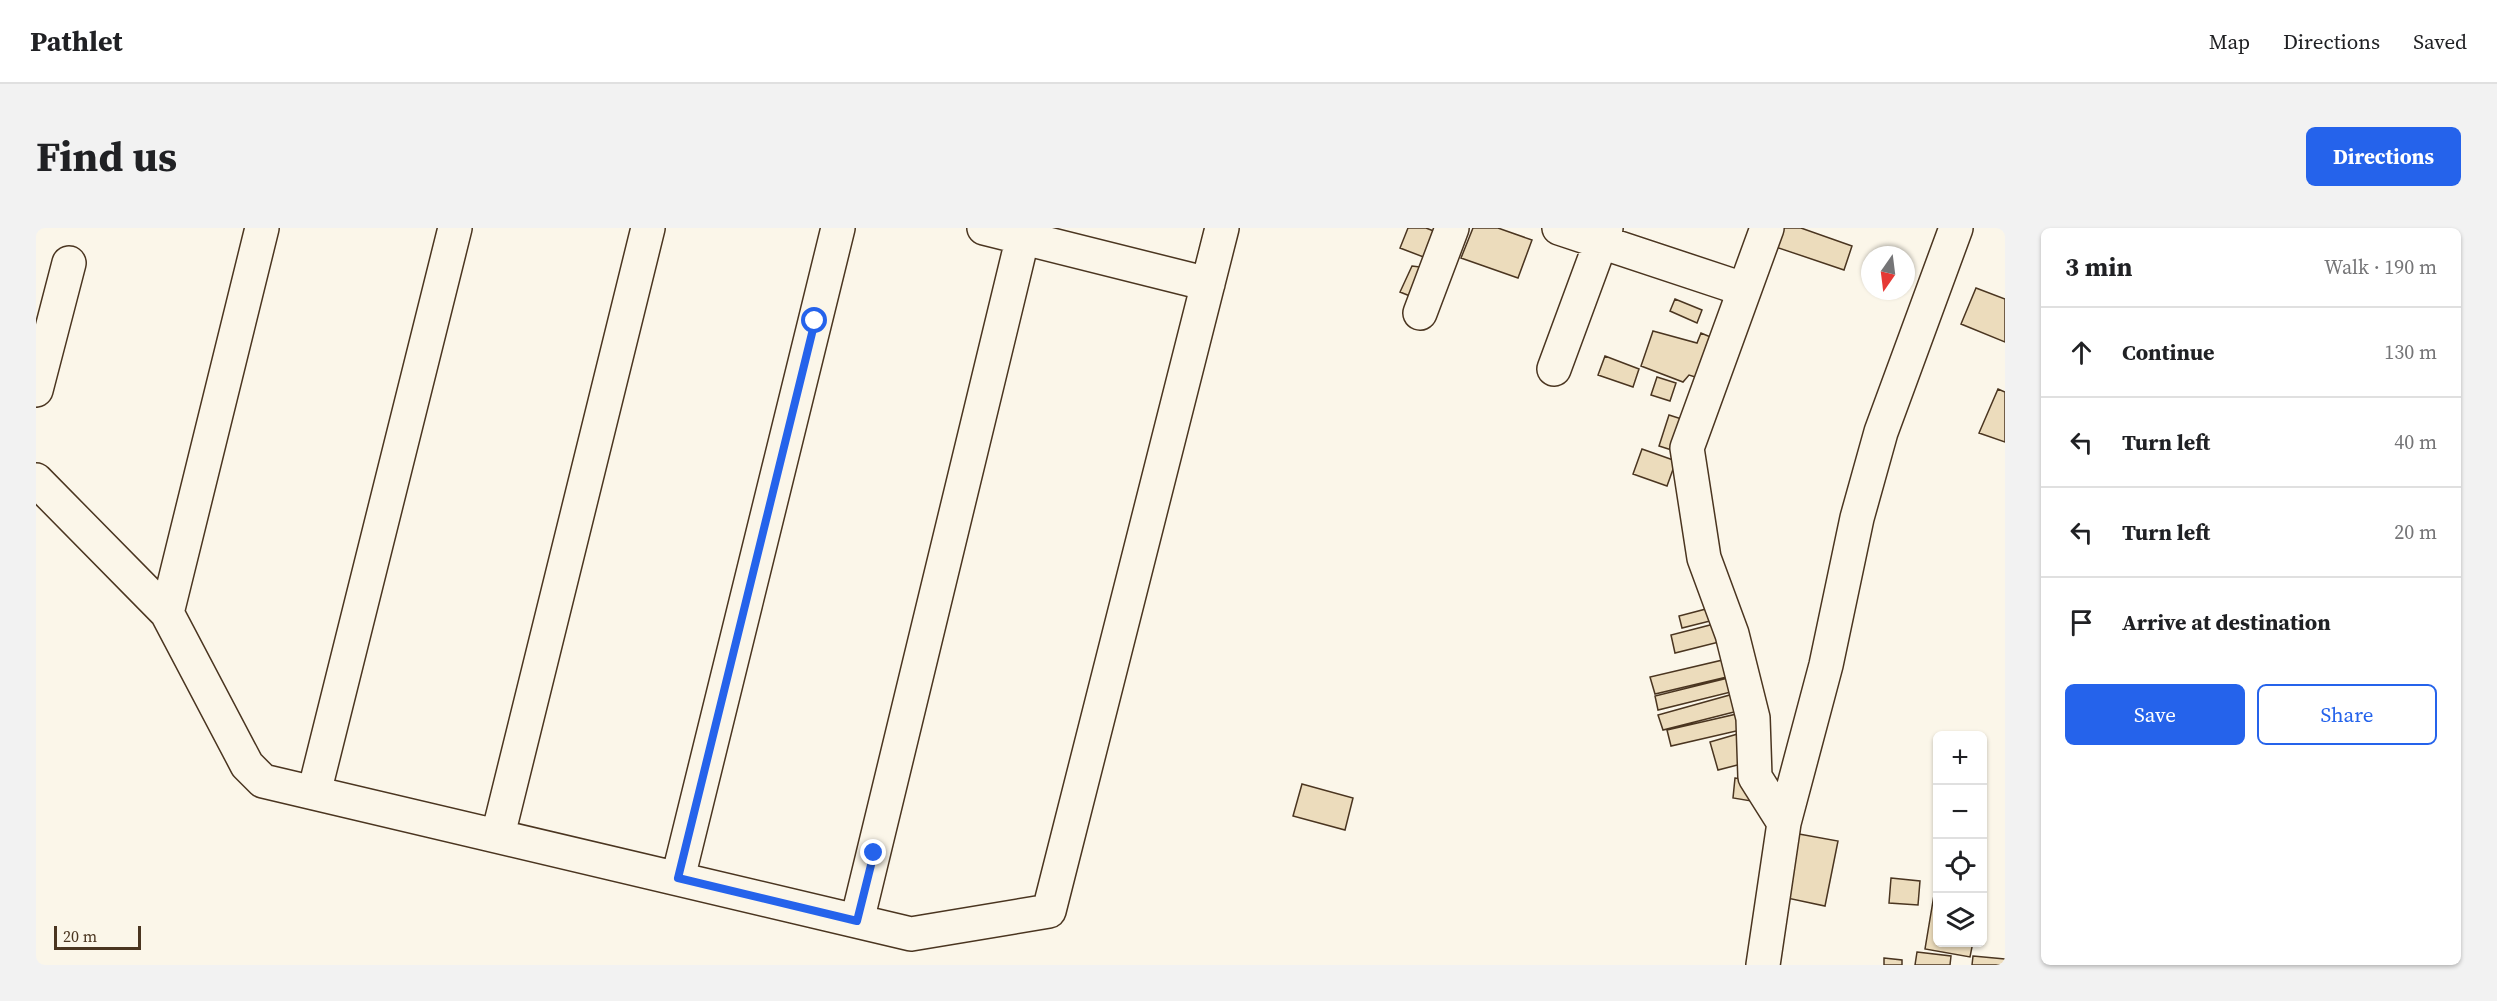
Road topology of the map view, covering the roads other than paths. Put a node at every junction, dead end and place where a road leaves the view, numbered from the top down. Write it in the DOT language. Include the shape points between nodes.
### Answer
graph roads {
  1 [pos="262,228"];
  2 [pos="455,228"];
  3 [pos="648,228"];
  4 [pos="838,228"];
  5 [pos="984,228"];
  6 [pos="1222,228"];
  7 [pos="1452,228"];
  8 [pos="1559,228"];
  9 [pos="1767,228"];
  10 [pos="1956,228"];
  11 [pos="1024,233"];
  12 [pos="1603,235"];
  13 [pos="69,262"];
  14 [pos="1208,284"];
  15 [pos="1743,289"];
  16 [pos="1420,314"];
  17 [pos="1554,369"];
  18 [pos="36,390"];
  19 [pos="36,480"];
  20 [pos="167,613"];
  21 [pos="314,793"];
  22 [pos="1784,823"];
  23 [pos="498,835"];
  24 [pos="678,878"];
  25 [pos="857,921"];
  26 [pos="1762,965"];
  1 -- 20 [label="street"];
  2 -- 21 [label="street"];
  3 -- 23 [label="street"];
  4 -- 24 [label="street"];
  5 -- 11 [label="street"];
  6 -- 14 [label="street"];
  7 -- 16 [label="street"];
  8 -- 12 [label="street"];
  9 -- 15 [label="street"];
  10 -- 22 [label="street" via="1881,432"];
  11 -- 14 [label="street"];
  11 -- 25 [label="street"];
  12 -- 15 [label="street"];
  12 -- 17 [label="street"];
  13 -- 18 [label="street"];
  14 -- 25 [label="street" via="1049,911 911,934"];
  15 -- 22 [label="street" via="1687,448 1704,558 1732,634 1753,718 1755,777"];
  19 -- 20 [label="street"];
  20 -- 21 [label="street" via="247,765 263,781"];
  21 -- 23 [label="street"];
  22 -- 26 [label="street"];
  23 -- 24 [label="street"];
  24 -- 25 [label="street"];
}
